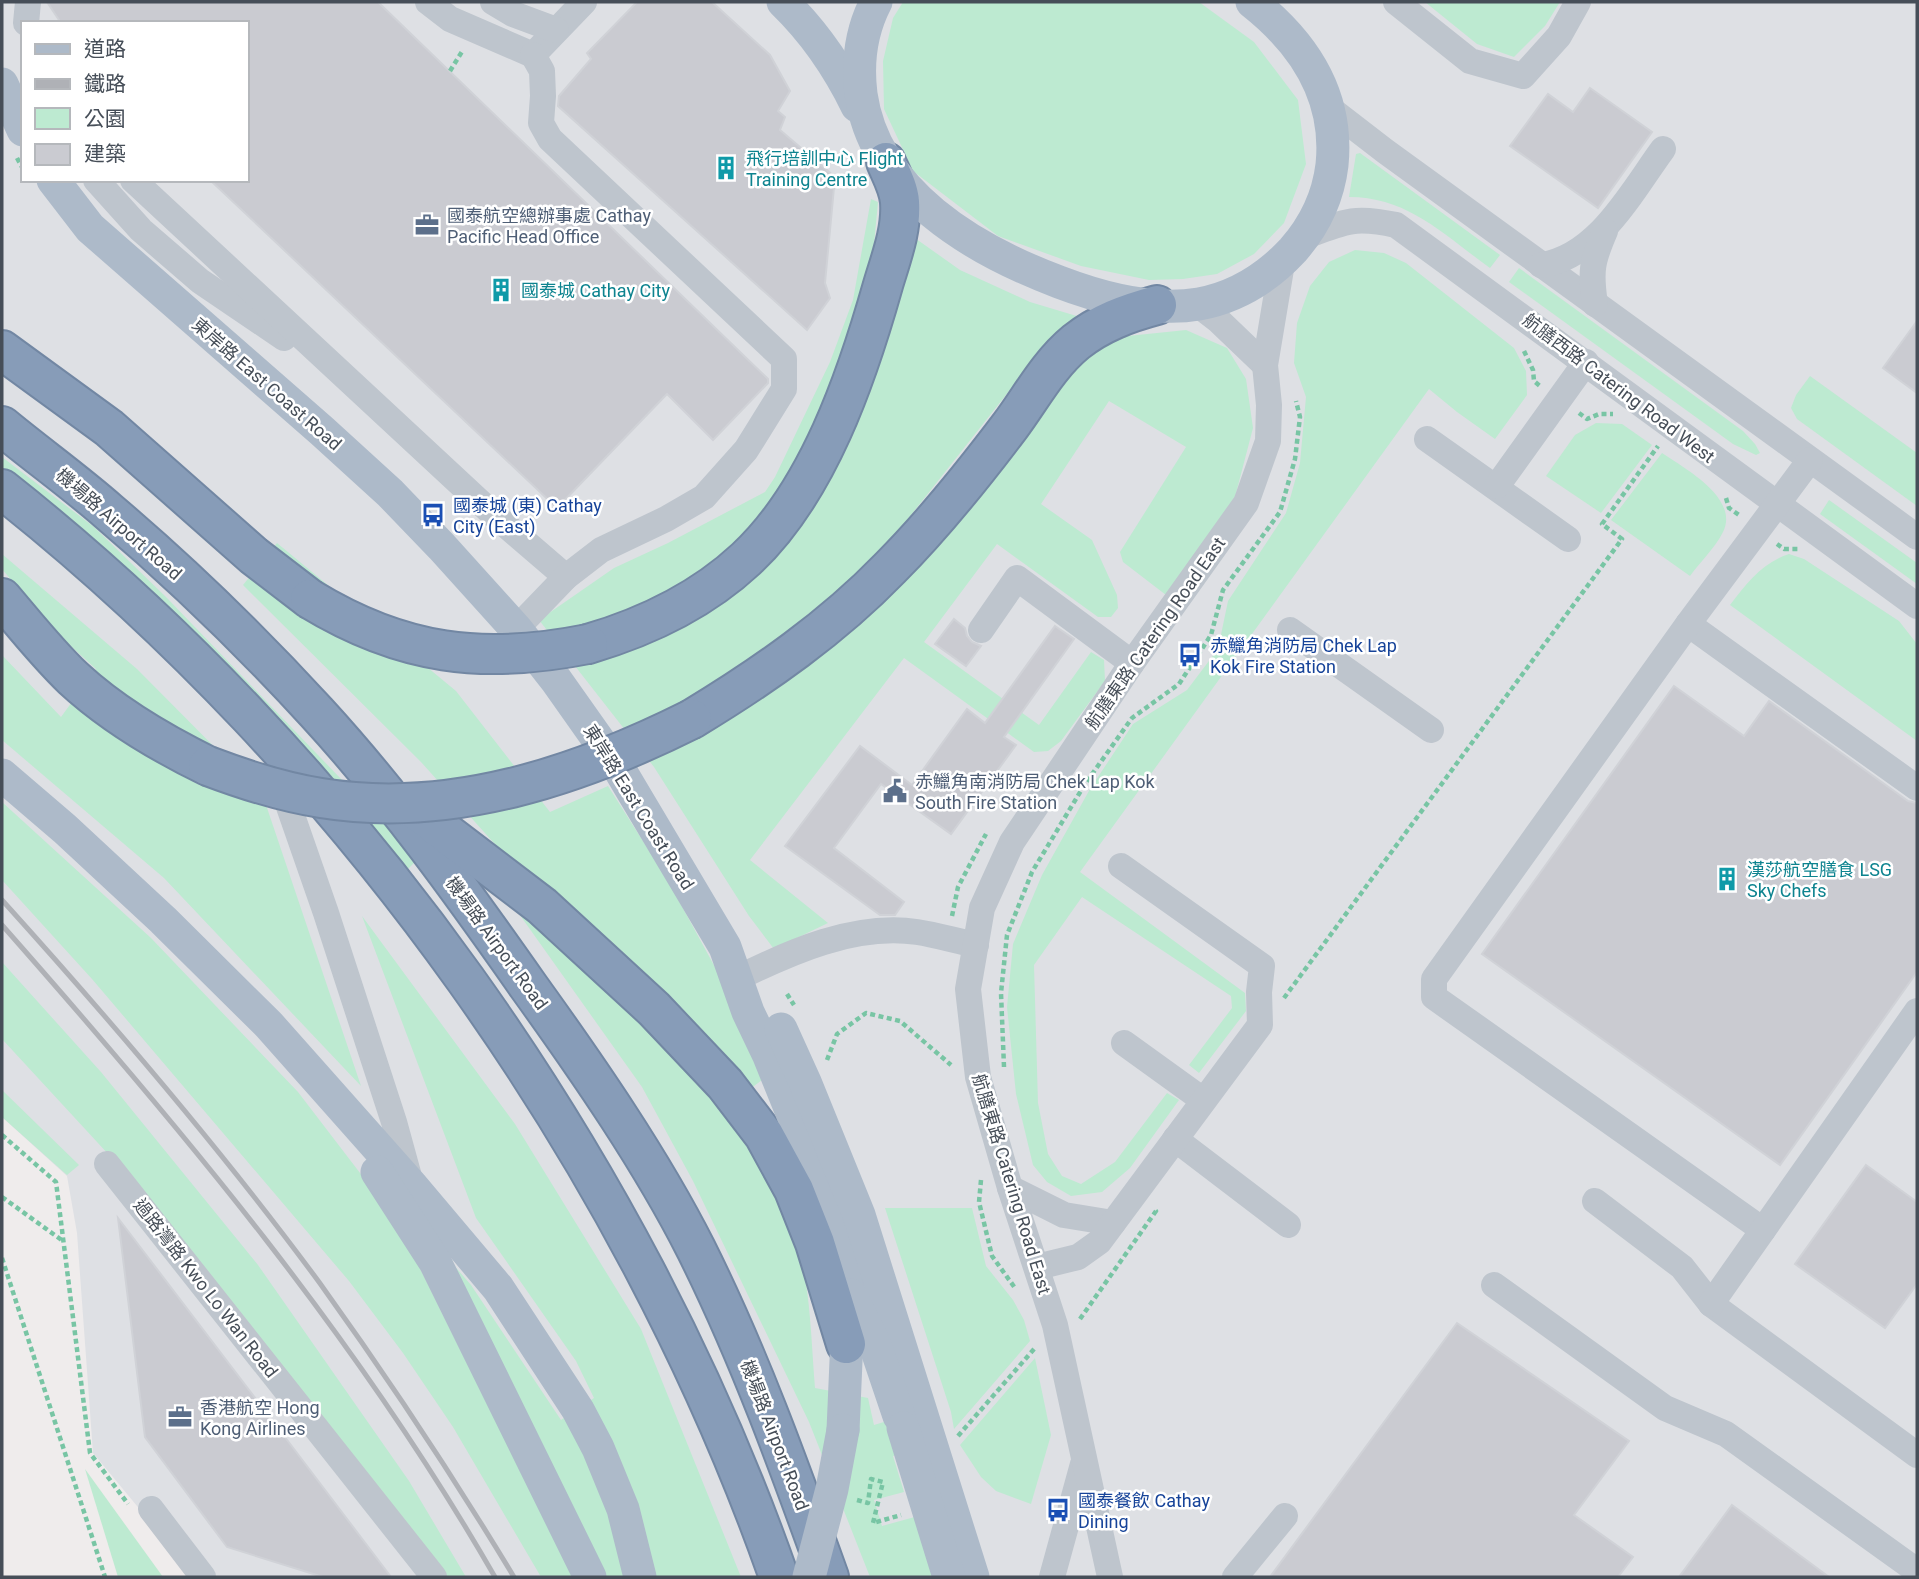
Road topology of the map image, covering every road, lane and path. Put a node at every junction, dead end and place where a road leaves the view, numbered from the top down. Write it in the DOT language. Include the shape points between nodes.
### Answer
graph roads {
  1 [pos="428,2"];
  2 [pos="493,2"];
  3 [pos="584,2"];
  4 [pos="783,2"];
  5 [pos="876,2"];
  6 [pos="1252,2"];
  7 [pos="1396,2"];
  8 [pos="1578,2"];
  9 [pos="556,30"];
  10 [pos="533,55"];
  11 [pos="2,84"];
  12 [pos="1328,107"];
  13 [pos="21,126"];
  14 [pos="879,149"];
  15 [pos="1663,149"];
  16 [pos="55,182"];
  17 [pos="98,182"];
  18 [pos="135,182"];
  19 [pos="1608,223"];
  20 [pos="1306,236"];
  21 [pos="1282,262"];
  22 [pos="1541,265"];
  23 [pos="1197,304"];
  24 [pos="1595,304"];
  25 [pos="236,306"];
  26 [pos="1157,306"];
  27 [pos="211,336"];
  28 [pos="2,349"];
  29 [pos="1523,349"];
  30 [pos="1586,362"];
  31 [pos="1265,365"];
  32 [pos="343,376"];
  33 [pos="1534,381"];
  34 [pos="1293,392"];
  35 [pos="1622,418"];
  36 [pos="1587,419"];
  37 [pos="2,426"];
  38 [pos="1427,439"];
  39 [pos="1659,446"];
  40 [pos="1810,460"];
  41 [pos="1497,486"];
  42 [pos="2,489"];
  43 [pos="1777,504"];
  44 [pos="1917,537"];
  45 [pos="1568,539"];
  46 [pos="566,577"];
  47 [pos="2,598"];
  48 [pos="1917,606"];
  49 [pos="1688,624"];
  50 [pos="516,629"];
  51 [pos="981,630"];
  52 [pos="1290,630"];
  53 [pos="1132,663"];
  54 [pos="260,729"];
  55 [pos="1431,730"];
  56 [pos="2,775"];
  57 [pos="374,778"];
  58 [pos="1917,788"];
  59 [pos="1121,866"];
  60 [pos="976,945"];
  61 [pos="742,976"];
  62 [pos="1917,1011"];
  63 [pos="1260,1026"];
  64 [pos="1124,1043"];
  65 [pos="824,1067"];
  66 [pos="309,1068"];
  67 [pos="958,1071"];
  68 [pos="1005,1079"];
  69 [pos="1203,1100"];
  70 [pos="2,1135"];
  71 [pos="1175,1139"];
  72 [pos="107,1164"];
  73 [pos="411,1185"];
  74 [pos="1010,1188"];
  75 [pos="2,1197"];
  76 [pos="1595,1201"];
  77 [pos="1156,1211"];
  78 [pos="1113,1223"];
  79 [pos="1288,1225"];
  80 [pos="1763,1230"];
  81 [pos="64,1241"];
  82 [pos="2,1258"];
  83 [pos="435,1262"];
  84 [pos="1037,1267"];
  85 [pos="1494,1285"];
  86 [pos="849,1292"];
  87 [pos="1711,1304"];
  88 [pos="1079,1317"];
  89 [pos="846,1343"];
  90 [pos="1036,1347"];
  91 [pos="952,1443"];
  92 [pos="1917,1455"];
  93 [pos="1084,1459"];
  94 [pos="850,1499"];
  95 [pos="140,1507"];
  96 [pos="1285,1516"];
  97 [pos="874,1518"];
  98 [pos="1917,1571"];
  99 [pos="106,1576"];
  100 [pos="203,1577"];
  101 [pos="434,1577"];
  102 [pos="590,1577"];
  103 [pos="640,1577"];
  104 [pos="779,1577"];
  105 [pos="809,1577"];
  106 [pos="829,1577"];
  107 [pos="949,1577"];
  108 [pos="973,1577"];
  109 [pos="1052,1577"];
  110 [pos="1110,1577"];
  111 [pos="1235,1577"];
  1 -- 10 [label="street" via="450,19"];
  2 -- 9 [label="street"];
  3 -- 9 [label="street"];
  4 -- 14 [label="main road" via="834,65"];
  5 -- 14 [label="main road" via="861,49 859,77"];
  6 -- 12 [label="main road" via="1302,51"];
  7 -- 8 [label="street" via="1470,61 1523,76 1559,36"];
  9 -- 10 [label="street"];
  10 -- 46 [label="street" via="542,71 541,123 550,139 784,359 784,389 746,450 704,498 601,550"];
  11 -- 13 [label="main road"];
  12 -- 20 [label="main road" via="1333,146 1330,181"];
  12 -- 22 [label="street"];
  14 -- 26 [label="main road" via="931,212 976,243 1026,270 1081,291"];
  14 -- 28 [label="highway, bridge" via="900,200 896,240 856,369 799,493 762,542 724,577 673,610 588,644 532,654 471,655 376,633 333,613 254,556 109,428"];
  15 -- 19 [label="street"];
  16 -- 27 [label="main road, 東岸路 East Coast Road" via="90,228"];
  17 -- 25 [label="street" via="141,230"];
  18 -- 32 [label="street"];
  19 -- 22 [label="street" via="1570,257"];
  19 -- 24 [label="street" via="1593,259"];
  20 -- 21 [label="main road"];
  20 -- 30 [label="street, 航膳西路 Catering Road West" via="1364,218 1396,225"];
  21 -- 23 [label="main road" via="1251,286"];
  21 -- 31 [label="street, 航膳東路 Catering Road East"];
  22 -- 24 [label="street"];
  23 -- 26 [label="main road"];
  23 -- 31 [label="street"];
  24 -- 40 [label="street"];
  25 -- 27 [label="street"];
  25 -- 32 [label="street"];
  26 -- 47 [label="highway, bridge" via="1113,319 1074,344 969,479 890,568 799,648 692,719 634,747 512,788 399,803 323,799 208,766 144,732 94,696"];
  27 -- 50 [label="main road, 東岸路 East Coast Road" via="390,493"];
  29 -- 33 [label="path"];
  30 -- 41 [label="street"];
  30 -- 43 [label="street, 航膳西路 Catering Road West"];
  31 -- 53 [label="street, 航膳東路 Catering Road East" via="1268,441 1246,503"];
  32 -- 46 [label="street"];
  34 -- 68 [label="path, 航膳東路 Catering Road East" via="1300,417 1295,460 1280,512 1223,590 1211,635 1179,684 1132,718 1085,783 1032,872 1007,935 1001,993"];
  35 -- 36 [label="path" via="1599,414"];
  37 -- 57 [label="highway, 機場路 Airport Road" via="109,511 229,622"];
  38 -- 41 [label="street"];
  39 -- 63 [label="path" via="1602,524 1622,539"];
  40 -- 43 [label="street"];
  40 -- 44 [label="street"];
  41 -- 45 [label="street"];
  42 -- 54 [label="highway" via="142,611"];
  43 -- 48 [label="street, 航膳西路 Catering Road West"];
  43 -- 49 [label="street"];
  46 -- 50 [label="street"];
  49 -- 58 [label="street"];
  49 -- 80 [label="street" via="1434,979 1434,997"];
  50 -- 61 [label="main road, 東岸路 East Coast Road" via="621,772"];
  51 -- 53 [label="street" via="1017,578"];
  52 -- 55 [label="street"];
  53 -- 60 [label="street, 航膳東路 Catering Road East" via="1012,842 982,908"];
  54 -- 73 [label="street" via="318,889"];
  54 -- 104 [label="highway" via="402,895 549,1105 667,1314"];
  56 -- 66 [label="main road" via="163,920"];
  57 -- 89 [label="highway" via="542,906 654,1009 725,1084 764,1135 794,1190"];
  57 -- 106 [label="highway, 機場路 Airport Road" via="568,1041 665,1193 743,1350"];
  59 -- 63 [label="street" via="1262,966"];
  60 -- 61 [label="street" via="915,932 861,933 810,946"];
  60 -- 74 [label="street, 航膳東路 Catering Road East" via="968,989 978,1077"];
  61 -- 86 [label="main road, 東岸路 East Coast Road" via="824,1192"];
  61 -- 108 [label="main road" via="767,999 859,1215"];
  62 -- 80 [label="street"];
  63 -- 69 [label="street"];
  64 -- 69 [label="street"];
  65 -- 67 [label="path" via="837,1034 866,1013 900,1021"];
  66 -- 73 [label="main road"];
  66 -- 83 [label="main road"];
  69 -- 71 [label="street"];
  70 -- 81 [label="path" via="56,1182"];
  71 -- 78 [label="street"];
  71 -- 79 [label="street"];
  72 -- 101 [label="street, 過路灣路 Kwo Lo Wan Road"];
  73 -- 83 [label="street"];
  73 -- 103 [label="main road" via="498,1288 578,1409 612,1477"];
  74 -- 78 [label="street" via="1064,1215"];
  74 -- 84 [label="street, 航膳東路 Catering Road East"];
  75 -- 81 [label="path"];
  76 -- 87 [label="street" via="1682,1267"];
  77 -- 88 [label="path"];
  78 -- 84 [label="street" via="1099,1242 1078,1257"];
  80 -- 87 [label="street"];
  81 -- 95 [label="path" via="90,1453"];
  82 -- 99 [label="path"];
  83 -- 102 [label="main road"];
  84 -- 93 [label="street, 航膳東路 Catering Road East" via="1055,1325"];
  85 -- 98 [label="street" via="1665,1408 1726,1434"];
  86 -- 89 [label="main road, 東岸路 East Coast Road"];
  86 -- 107 [label="main road, bridge" via="874,1342"];
  87 -- 92 [label="street"];
  89 -- 105 [label="main road, 東岸路 East Coast Road, bridge" via="843,1430"];
  90 -- 91 [label="path"];
  93 -- 109 [label="street"];
  93 -- 110 [label="street, 航膳東路 Catering Road East"];
  94 -- 97 [label="path" via="868,1503 871,1479 883,1482"];
  95 -- 100 [label="street"];
  96 -- 111 [label="street"];
}
